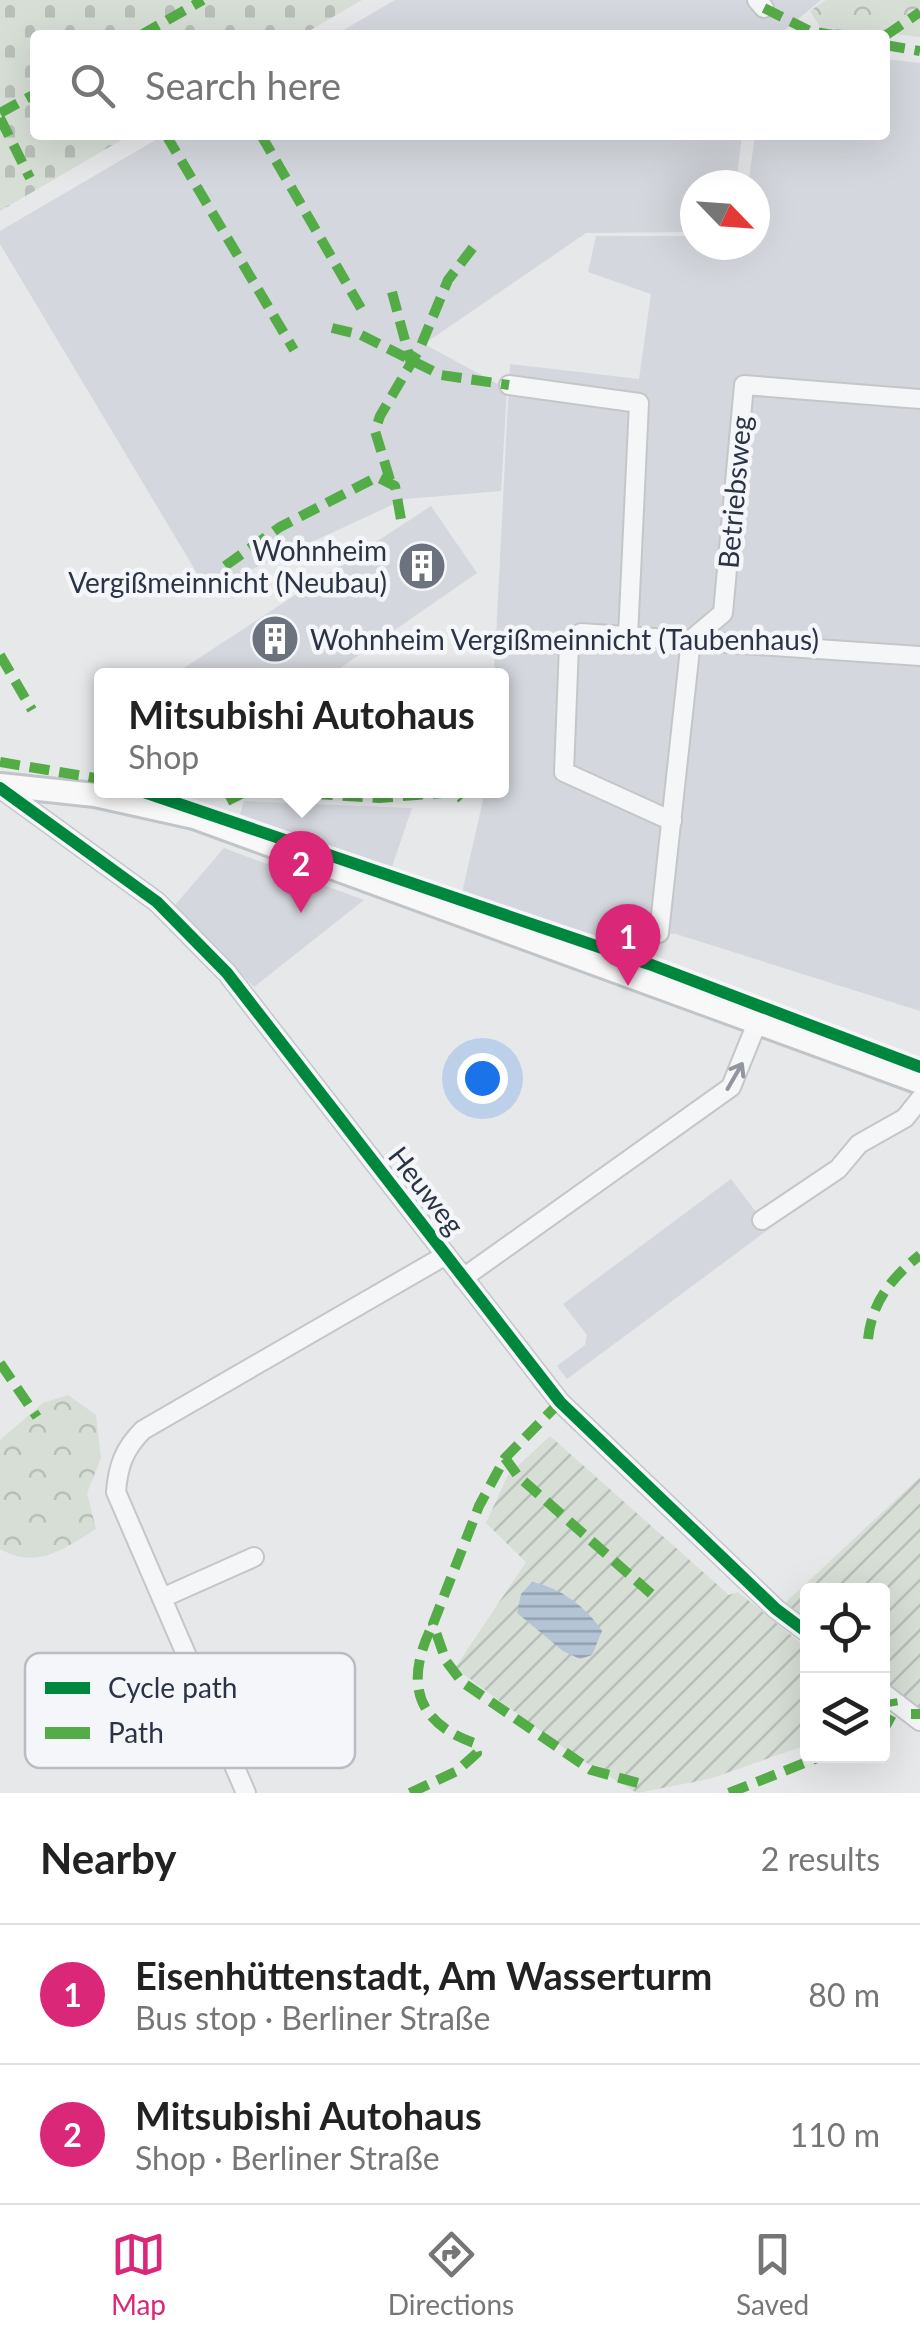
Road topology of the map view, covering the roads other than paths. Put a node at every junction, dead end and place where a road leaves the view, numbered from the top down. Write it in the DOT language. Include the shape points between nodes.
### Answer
graph roads {
  1 [pos="509,385"];
  2 [pos="920,399"];
  3 [pos="628,636"];
  4 [pos="691,640"];
  5 [pos="920,656"];
  6 [pos="0,786"];
  7 [pos="94,795"];
  8 [pos="108,798"];
  9 [pos="672,822"];
  10 [pos="659,933"];
  11 [pos="757,1023"];
  12 [pos="920,1082"];
  13 [pos="920,1099"];
  14 [pos="762,1220"];
  15 [pos="446,1255"];
  16 [pos="464,1278"];
  17 [pos="254,1557"];
  18 [pos="162,1598"];
  19 [pos="800,1626"];
  20 [pos="185,1653"];
  21 [pos="890,1698"];
  22 [pos="920,1721"];
  23 [pos="235,1768"];
  24 [pos="246,1793"];
  1 -- 3 [label="street" via="639,404"];
  2 -- 4 [label="street, Betriebsweg" via="744,384 722,614"];
  3 -- 4 [label="street"];
  3 -- 9 [label="street" via="581,634 569,645 564,772"];
  4 -- 5 [label="street"];
  4 -- 9 [label="street"];
  6 -- 7 [label="main road"];
  6 -- 15 [label="street, Heuweg" via="157,902 227,973"];
  8 -- 11 [label="main road" via="194,818"];
  9 -- 10 [label="street"];
  11 -- 12 [label="main road"];
  16 -- 11 [label="street, Heuweg, one-way" via="731,1087"];
  13 -- 14 [label="street" via="905,1118 859,1144 838,1168"];
  15 -- 16 [label="street, Heuweg"];
  15 -- 18 [label="street, Heuweg" via="128,1444 116,1492"];
  16 -- 19 [label="street, Heuweg" via="560,1402"];
  17 -- 18 [label="street"];
  18 -- 20 [label="street, Heuweg"];
  21 -- 22 [label="street"];
  23 -- 24 [label="street, Heuweg"];
}
